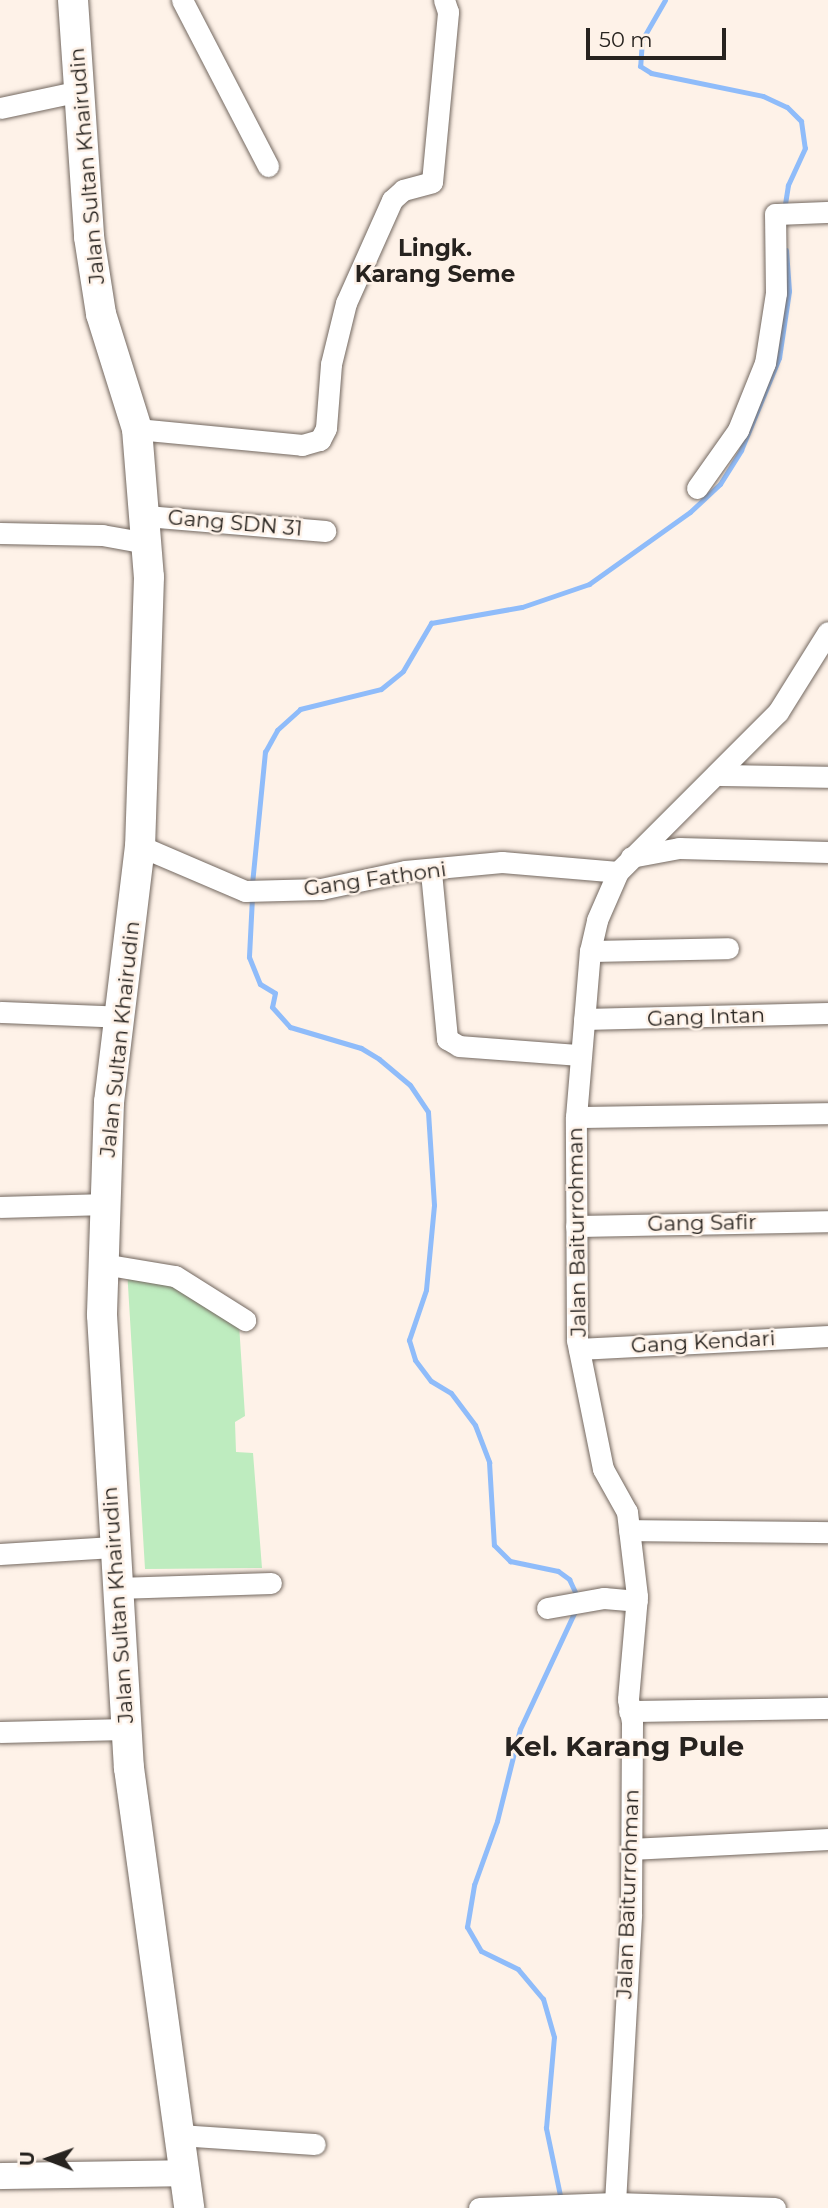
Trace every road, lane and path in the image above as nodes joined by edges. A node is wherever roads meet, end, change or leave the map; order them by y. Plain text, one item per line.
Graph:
1 (73, 0) edge
2 (182, 0) edge
3 (444, 0) edge
4 (80, 91) junction
5 (0, 108) edge
6 (268, 166) dead end
7 (828, 212) edge
8 (137, 429) junction
9 (697, 488) dead end
10 (146, 529) junction
11 (325, 531) dead end
12 (0, 533) edge
13 (828, 632) edge
14 (828, 663) edge
15 (804, 664) junction
16 (718, 775) junction
17 (828, 776) edge
18 (141, 846) junction
19 (828, 852) edge
20 (624, 865) junction
21 (431, 872) junction
22 (728, 948) dead end
23 (590, 951) junction
24 (0, 1012) edge
25 (828, 1013) edge
26 (122, 1017) junction
27 (584, 1020) junction
28 (580, 1055) junction
29 (828, 1113) edge
30 (576, 1117) junction
31 (106, 1204) junction
32 (0, 1207) edge
33 (828, 1221) edge
34 (576, 1226) junction
35 (103, 1264) junction
36 (245, 1320) dead end
37 (828, 1336) edge
38 (579, 1349) junction
39 (629, 1530) junction
40 (828, 1532) edge
41 (113, 1547) junction
42 (0, 1555) edge
43 (271, 1583) dead end
44 (117, 1588) junction
45 (637, 1601) junction
46 (547, 1608) dead end
47 (828, 1708) edge
48 (629, 1711) junction
49 (126, 1729) junction
50 (0, 1732) edge
51 (828, 1839) edge
52 (631, 1849) junction
53 (178, 2135) junction
54 (315, 2144) dead end
55 (183, 2172) junction
56 (0, 2176) edge
57 (614, 2203) junction
58 (534, 2206) edge
59 (189, 2208) edge
60 (479, 2208) edge
61 (775, 2208) edge

1 - 4 main road, Jalan Sultan Khairudin
2 - 6 street
3 - 8 street
4 - 5 street
4 - 8 main road, Jalan Sultan Khairudin
7 - 9 street
8 - 10 main road, Jalan Sultan Khairudin
10 - 11 street, Gang SDN 31
10 - 12 street, Gang SDN 31
10 - 18 main road, Jalan Sultan Khairudin
13 - 15 street, Jalan Baiturrohman
14 - 15 street
15 - 16 street, Jalan Baiturrohman
16 - 17 street
16 - 20 street, Jalan Baiturrohman
18 - 21 street, Gang Fathoni
18 - 26 main road, Jalan Sultan Khairudin
19 - 20 street, Gang Fathoni
20 - 21 street, Gang Fathoni
20 - 23 street, Jalan Baiturrohman
21 - 28 street
22 - 23 street
23 - 27 street, Jalan Baiturrohman
24 - 26 street
25 - 27 street, Gang Intan
26 - 31 main road, Jalan Sultan Khairudin
27 - 28 street, Jalan Baiturrohman
28 - 30 street, Jalan Baiturrohman
29 - 30 street
30 - 34 street, Jalan Baiturrohman
31 - 32 street
31 - 35 main road, Jalan Sultan Khairudin
33 - 34 street, Gang Safir
34 - 38 street, Jalan Baiturrohman
35 - 36 street
35 - 41 main road, Jalan Sultan Khairudin
37 - 38 street, Gang Kendari
38 - 39 street, Jalan Baiturrohman
39 - 40 street
39 - 45 street, Jalan Baiturrohman
41 - 42 street
41 - 44 main road, Jalan Sultan Khairudin
43 - 44 street
44 - 49 main road, Jalan Sultan Khairudin
45 - 46 street
45 - 48 street, Jalan Baiturrohman
47 - 48 street
48 - 52 street, Jalan Baiturrohman
49 - 50 street
49 - 53 main road, Jalan Sultan Khairudin
51 - 52 street
52 - 57 street, Jalan Baiturrohman
53 - 54 street
53 - 55 main road, Jalan Sultan Khairudin
55 - 56 street
55 - 59 main road, Jalan Sultan Khairudin
57 - 58 street
57 - 61 street
58 - 60 street

